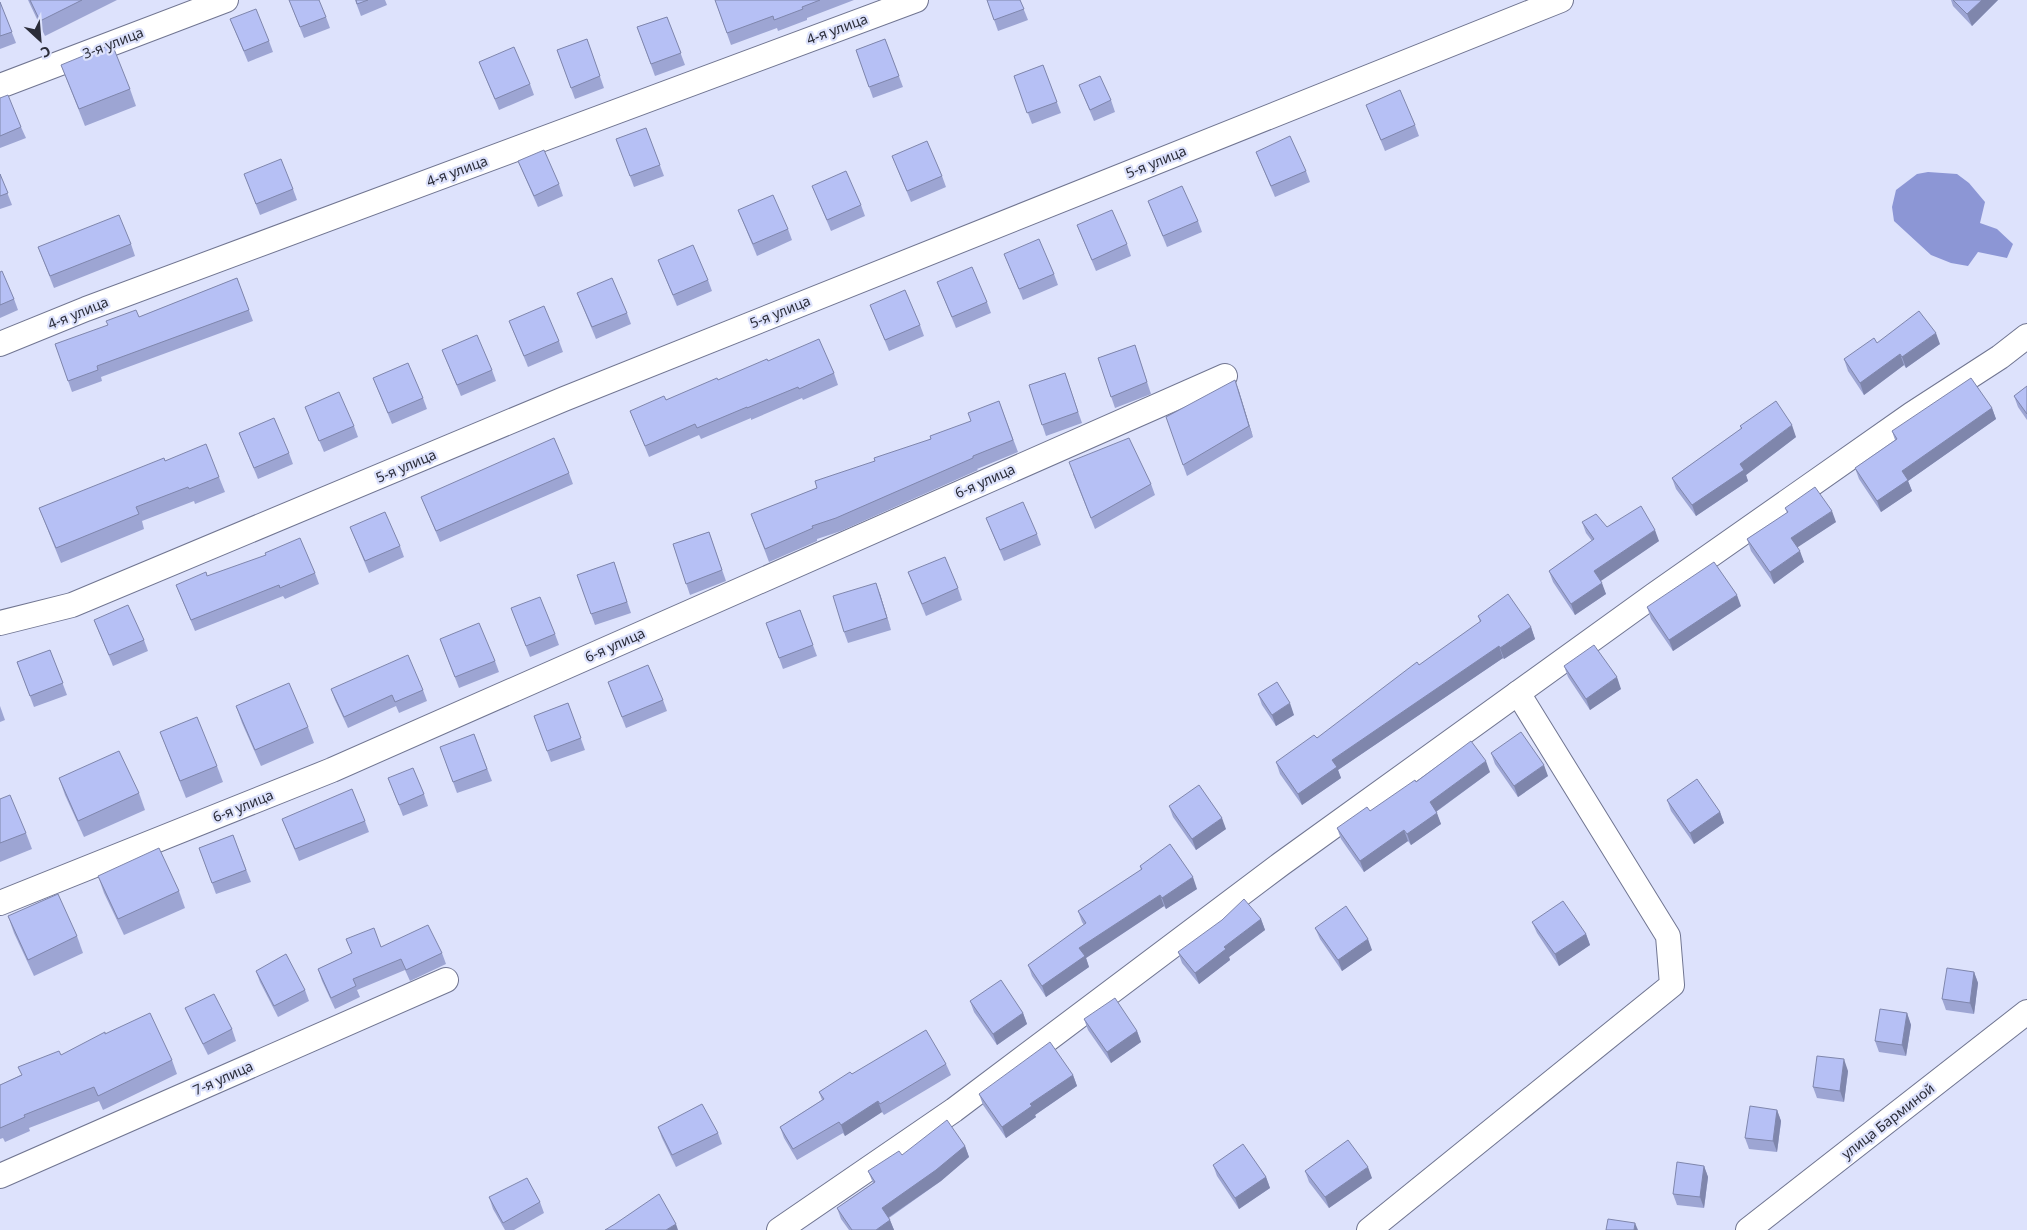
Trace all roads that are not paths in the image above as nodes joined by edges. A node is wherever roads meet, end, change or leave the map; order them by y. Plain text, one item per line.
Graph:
1 (226, 0) edge
2 (916, 0) edge
3 (1561, 0) edge
4 (0, 86) edge
5 (2027, 336) edge
6 (0, 344) edge
7 (1225, 376) dead end
8 (0, 623) edge
9 (1518, 693) junction
10 (0, 903) edge
11 (446, 980) dead end
12 (2027, 1012) edge
13 (0, 1176) edge
14 (779, 1230) edge
15 (1369, 1230) edge
16 (1748, 1230) edge

1 - 4 street, 3-я улица
2 - 6 street, 4-я улица
3 - 8 street, 5-я улица
5 - 9 street
7 - 10 street, 6-я улица
9 - 14 street
9 - 15 street
11 - 13 street, 7-я улица
12 - 16 street, улица Барминой

